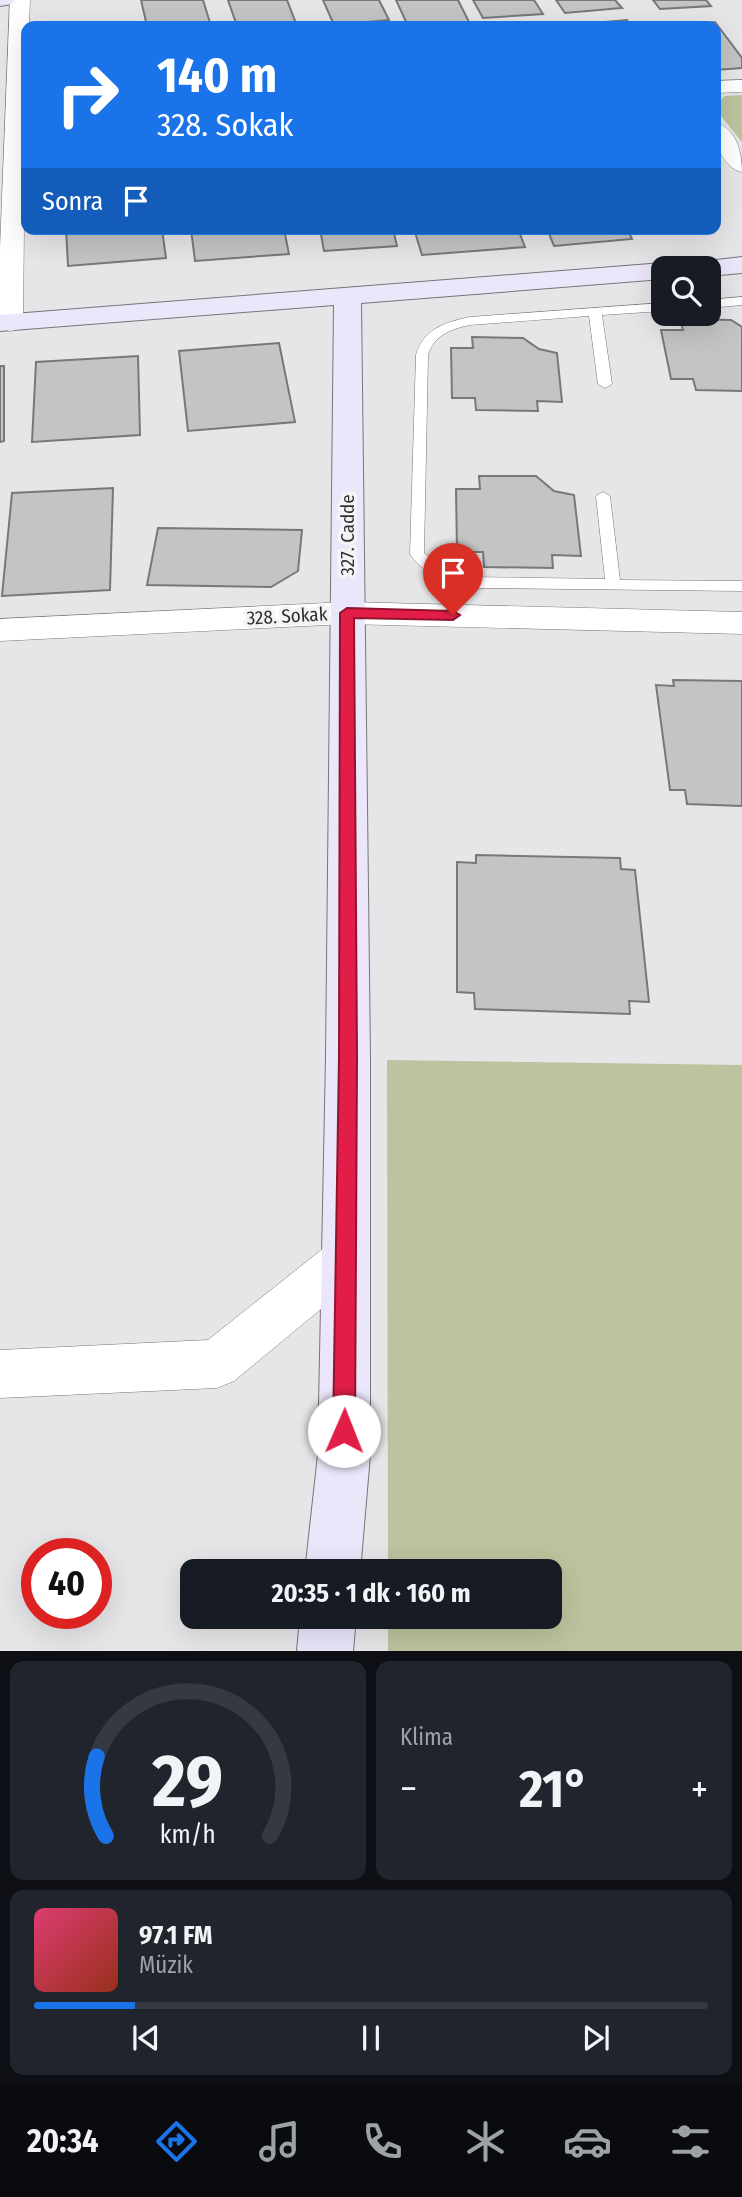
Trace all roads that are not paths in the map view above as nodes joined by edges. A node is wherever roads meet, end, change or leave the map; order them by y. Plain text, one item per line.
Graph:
1 (20, 0) edge
2 (742, 86) edge
3 (721, 88) edge
4 (21, 135) edge
5 (721, 137) edge
6 (742, 165) edge
7 (742, 265) edge
8 (721, 267) edge
9 (651, 272) edge
10 (348, 296) junction
11 (742, 301) edge
12 (721, 302) edge
13 (651, 308) edge
14 (596, 312) junction
15 (5, 323) edge
16 (605, 384) dead end
17 (603, 496) dead end
18 (613, 584) junction
19 (742, 586) edge
20 (347, 613) junction
21 (742, 623) edge
22 (0, 630) edge
23 (346, 1259) junction
24 (0, 1374) edge
25 (333, 1559) edge
26 (327, 1629) edge
27 (325, 1651) edge

1 - 4 street
2 - 3 street
4 - 15 street
5 - 6 street
7 - 8 street
9 - 10 street
10 - 15 street
10 - 20 street, 327. Cadde
11 - 12 lane
13 - 14 lane
14 - 16 lane
14 - 18 lane
17 - 18 lane
18 - 19 lane
20 - 21 street, 328. Sokak
20 - 22 street, 328. Sokak
20 - 23 street, 327. Cadde
23 - 24 street
23 - 25 street, 327. Cadde
26 - 27 street

